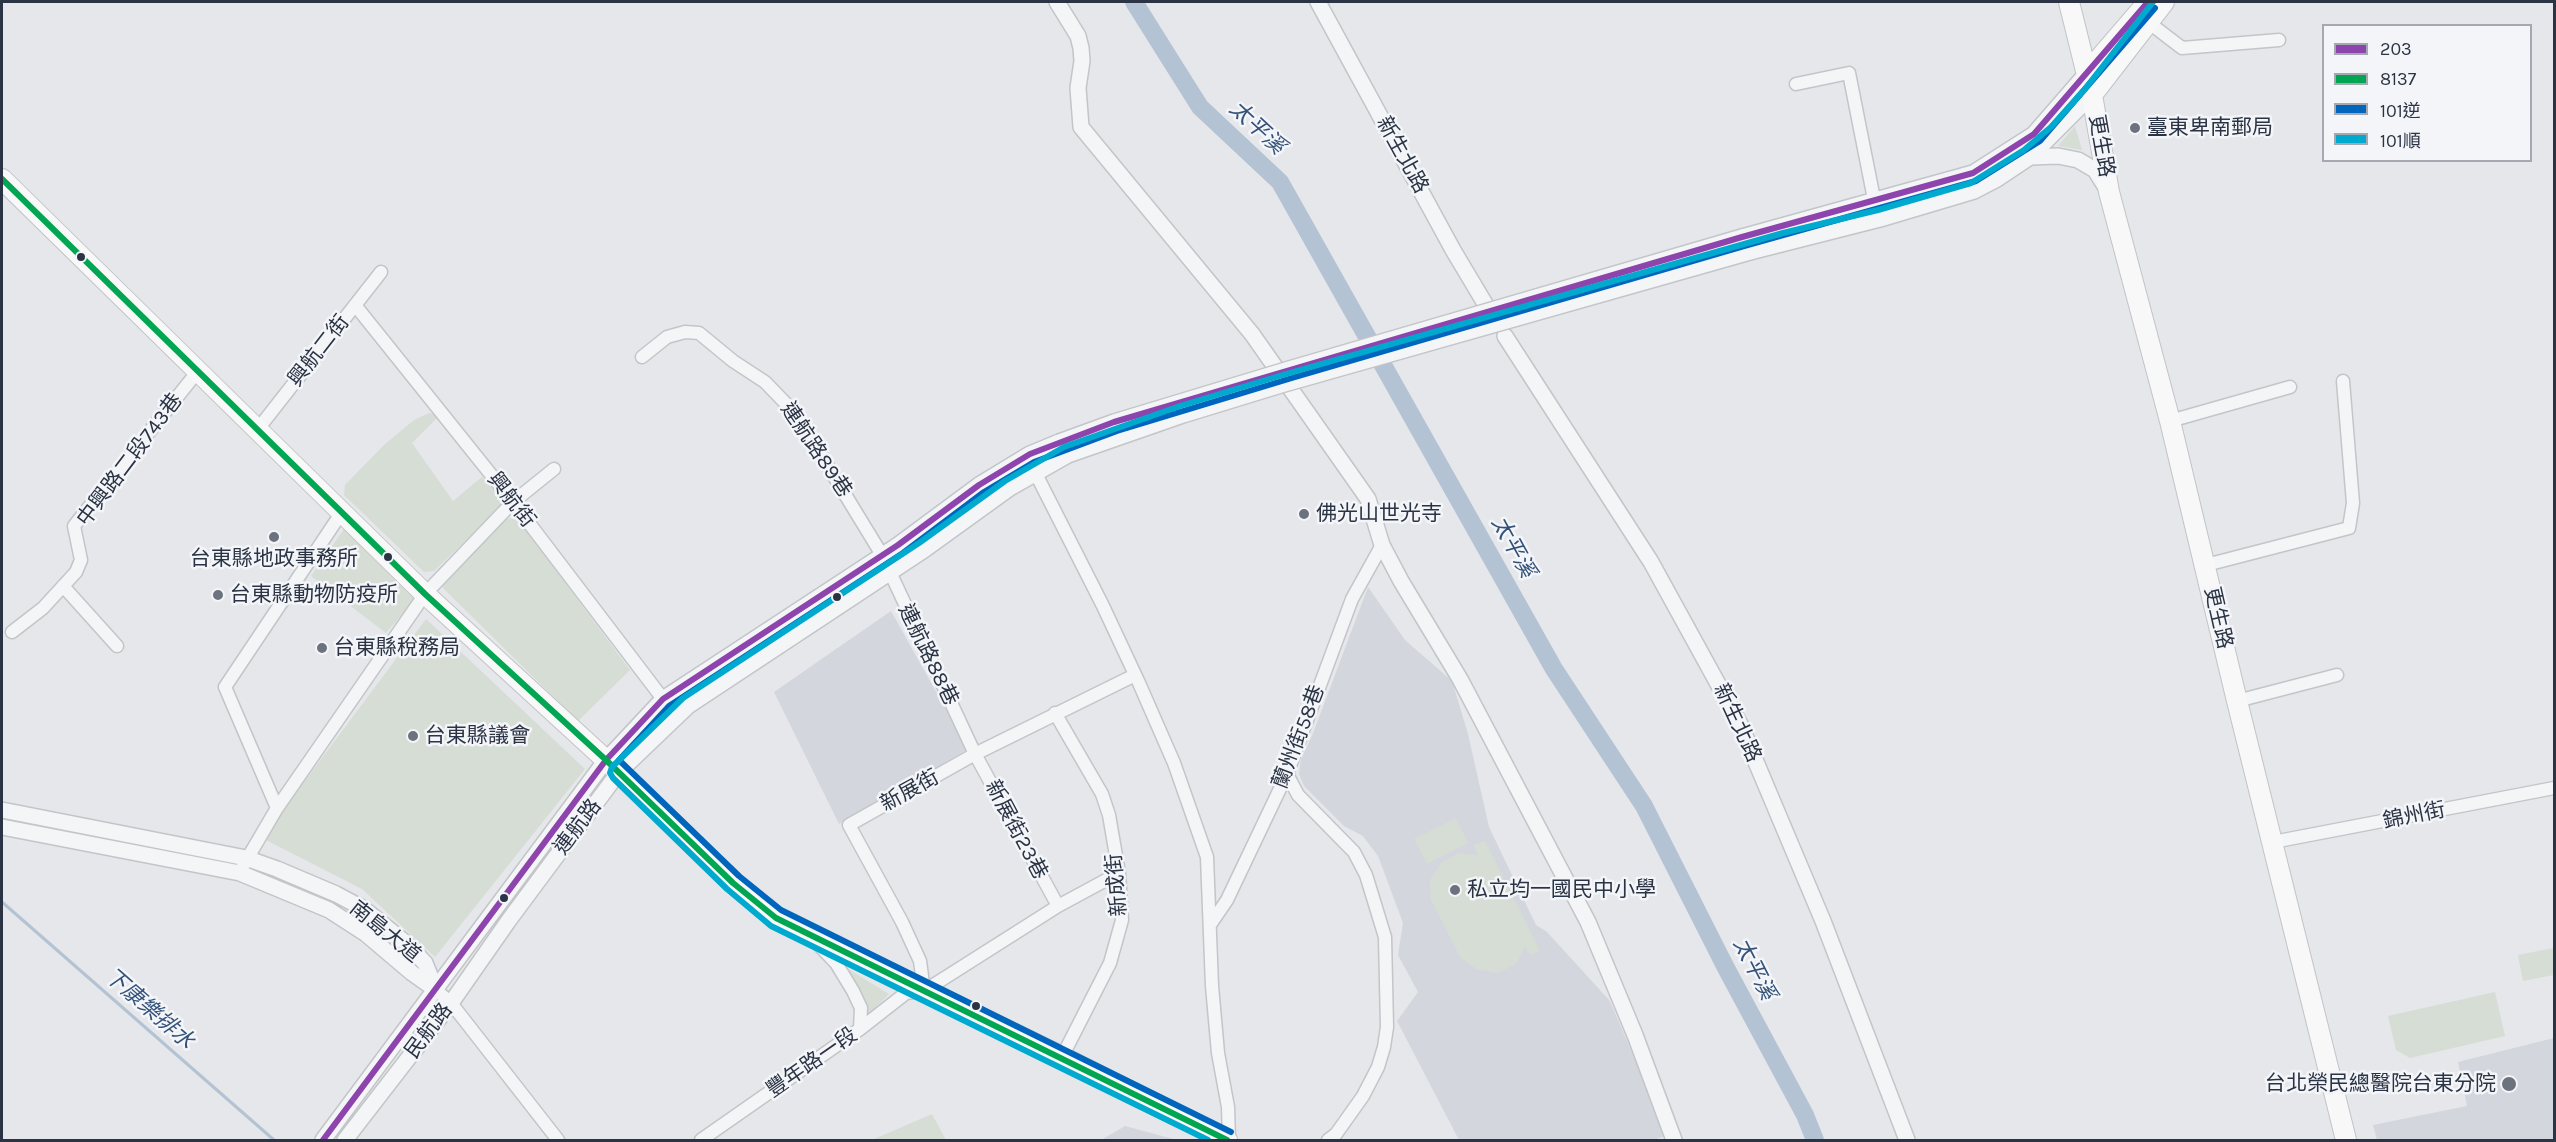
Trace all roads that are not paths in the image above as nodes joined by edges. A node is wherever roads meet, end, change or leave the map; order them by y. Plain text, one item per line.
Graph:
1 (1057, 2) edge
2 (1318, 2) edge
3 (2069, 2) edge
4 (2148, 2) edge
5 (2164, 2) edge
6 (2148, 22) junction
7 (2280, 40) dead end
8 (2087, 73) junction
9 (1796, 84) dead end
10 (2092, 95) junction
11 (2030, 157) junction
12 (1956, 177) junction
13 (2, 179) edge
14 (2109, 192) junction
15 (1958, 196) junction
16 (1874, 199) junction
17 (381, 272) dead end
18 (355, 305) junction
19 (1487, 307) dead end
20 (1506, 336) dead end
21 (642, 357) dead end
22 (198, 371) junction
23 (2343, 381) dead end
24 (2290, 387) dead end
25 (2170, 421) junction
26 (258, 429) junction
27 (1064, 448) junction
28 (1030, 454) junction
29 (554, 469) dead end
30 (1036, 474) junction
31 (513, 501) junction
32 (342, 512) junction
33 (1382, 545) junction
34 (882, 555) junction
35 (2206, 565) junction
36 (889, 573) junction
37 (63, 585) junction
38 (425, 594) junction
39 (12, 632) dead end
40 (761, 636) junction
41 (117, 646) dead end
42 (770, 652) junction
43 (1135, 675) junction
44 (2337, 675) dead end
45 (663, 699) junction
46 (2237, 701) junction
47 (1055, 713) junction
48 (975, 754) junction
49 (612, 766) junction
50 (1287, 774) junction
51 (2554, 788) edge
52 (277, 808) junction
53 (2, 810) edge
54 (2, 827) edge
55 (2273, 842) junction
56 (246, 858) junction
57 (240, 873) junction
58 (1119, 873) junction
59 (1058, 906) junction
60 (493, 910) joint
61 (509, 920) joint
62 (1210, 925) junction
63 (814, 938) junction
64 (436, 990) junction
65 (924, 991) junction
66 (451, 1003) junction
67 (860, 1029) junction
68 (1062, 1057) junction
69 (323, 1140) edge
70 (345, 1140) edge
71 (558, 1140) edge
72 (701, 1140) edge
73 (1228, 1140) edge
74 (1328, 1140) edge
75 (1674, 1140) edge
76 (1908, 1140) edge
77 (2346, 1140) edge

1 - 33 street
2 - 19 street, 新生北路
3 - 8 main road, 更生路
4 - 8 main road
5 - 6 main road
6 - 7 street
6 - 10 main road
8 - 10 main road, 更生路
8 - 12 street
9 - 16 street
10 - 11 street
10 - 14 main road, 更生路
11 - 14 street
11 - 15 street
12 - 15 street
12 - 16 street
13 - 22 main road
14 - 25 main road, 更生路
15 - 27 street, bridge
16 - 27 street, bridge
17 - 18 street, 興航二街
18 - 26 street, 興航二街
18 - 31 street, 興航街
20 - 76 street, 新生北路
21 - 34 street, 連航路89巷
22 - 26 main road
22 - 37 street, 中興路二段743巷
23 - 35 street
24 - 25 street
25 - 35 main road, 更生路
26 - 32 main road
27 - 28 street, 連航路
27 - 30 street, 連航路
28 - 30 street
28 - 34 street, 連航路
29 - 31 street
30 - 36 street, 連航路
30 - 43 street
31 - 38 street
31 - 45 street, 興航街
32 - 38 main road
32 - 52 street
33 - 50 street, 蘭州街58巷
33 - 75 street
34 - 36 street, 連航路88巷
34 - 40 street, 連航路
35 - 46 main road, 更生路
36 - 42 street, 連航路
36 - 48 street, 連航路88巷
37 - 39 street, 中興路二段743巷
37 - 41 street
38 - 49 main road
38 - 52 street
40 - 42 street
40 - 45 street, 連航路
42 - 49 street, 連航路
43 - 47 street, 新展街
43 - 62 street
44 - 46 street
45 - 49 street, 連航路
46 - 55 main road, 更生路
47 - 48 street, 新展街
47 - 58 street, 新成街
48 - 59 street, 新展街23巷
48 - 65 street, 新展街
49 - 60 street, 連航路
49 - 61 street, 連航路
49 - 63 main road
50 - 62 street, 蘭州街58巷
50 - 74 street
51 - 55 street, 錦州街
52 - 56 street
53 - 56 street, 南島大道
54 - 57 street, 南島大道
55 - 77 main road, 更生路
56 - 57 street
56 - 64 street, 南島大道
57 - 64 street, 南島大道
58 - 59 street, 豐年路一段
58 - 68 street, 新成街
59 - 65 street, 豐年路一段
60 - 64 street, 民航路
61 - 66 street, 民航路
62 - 73 street
63 - 65 main road
63 - 67 street
64 - 66 street
64 - 69 street, 民航路
65 - 67 street, 豐年路一段
65 - 68 main road
66 - 70 street, 民航路
66 - 71 street
67 - 72 street, 豐年路一段
68 - 73 main road

